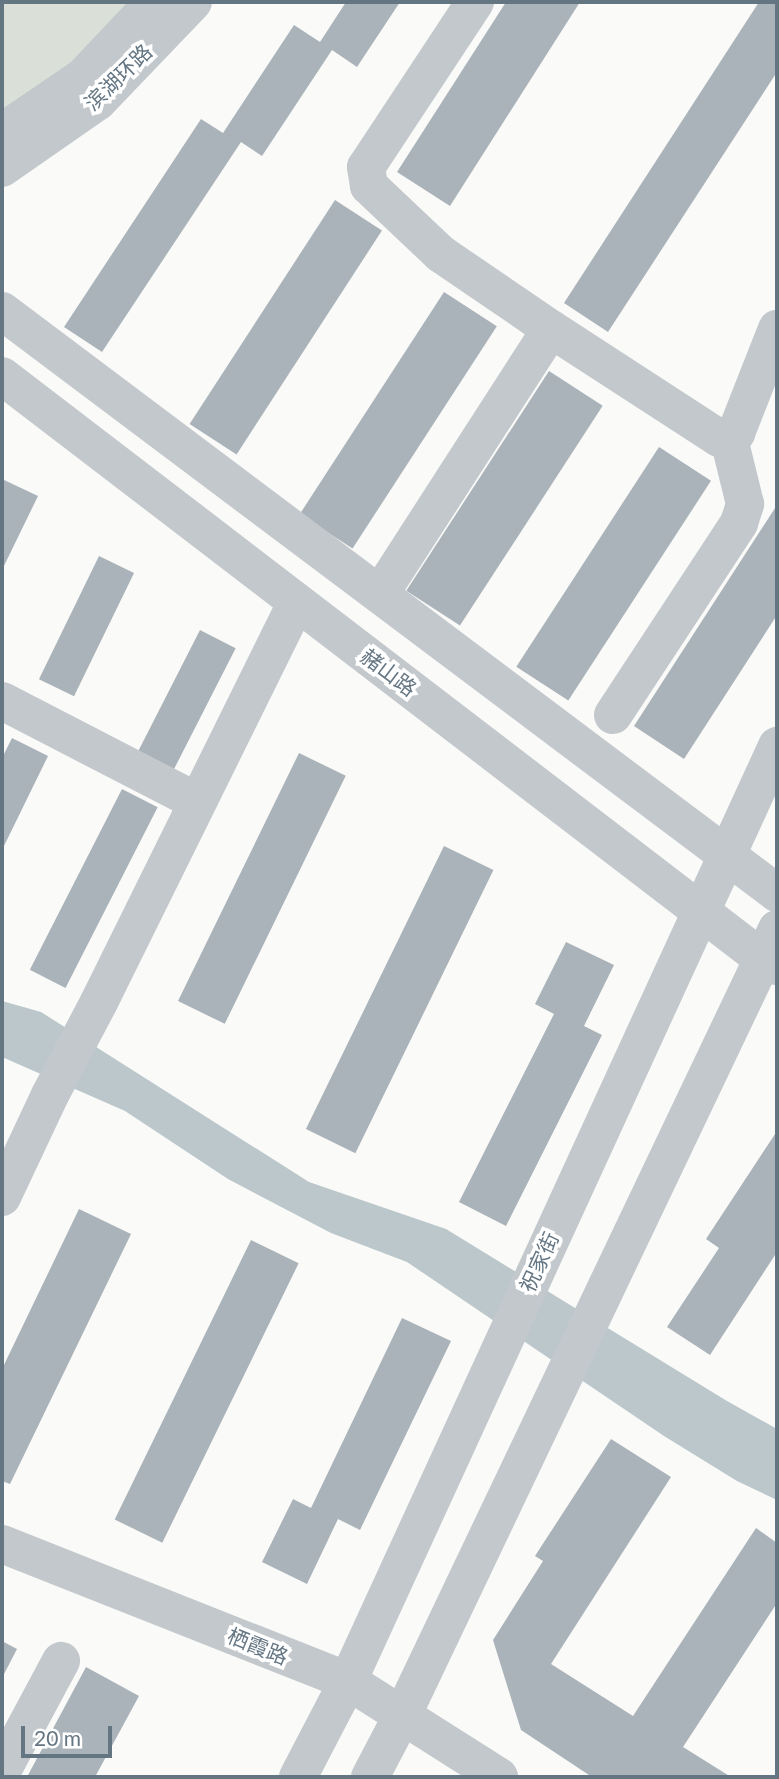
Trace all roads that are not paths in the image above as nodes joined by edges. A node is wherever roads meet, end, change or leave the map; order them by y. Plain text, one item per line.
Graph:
1 (154, 2) edge
2 (193, 2) edge
3 (475, 2) edge
4 (2, 132) edge
5 (2, 168) edge
6 (2, 311) edge
7 (551, 329) junction
8 (777, 329) edge
9 (2, 376) edge
10 (728, 435) junction
11 (380, 594) junction
12 (297, 602) junction
13 (2, 701) edge
14 (613, 715) dead end
15 (777, 746) edge
16 (198, 802) junction
17 (729, 855) junction
18 (777, 893) edge
19 (700, 911) junction
20 (773, 951) edge
21 (2, 1198) edge
22 (2, 1544) edge
23 (61, 1661) dead end
24 (348, 1681) junction
25 (402, 1716) junction
26 (2, 1772) edge
27 (298, 1777) edge
28 (370, 1777) edge
29 (499, 1777) edge

1 - 4 street, 滨湖环路
2 - 5 street, 滨湖环路
3 - 7 street
6 - 11 street
7 - 10 street
7 - 11 street
8 - 10 street
9 - 12 street, 赭山路
10 - 14 street
11 - 17 street
12 - 16 street
12 - 19 street, 赭山路
13 - 16 street
15 - 17 street, 祝家街
16 - 21 street
17 - 18 street
17 - 19 street, 祝家街
19 - 20 street, 赭山路
19 - 24 street, 祝家街
20 - 25 street
22 - 24 street, 栖霞路
23 - 26 street
24 - 25 street, 栖霞路
24 - 27 street, 祝家街
25 - 28 street
25 - 29 street, 栖霞路

